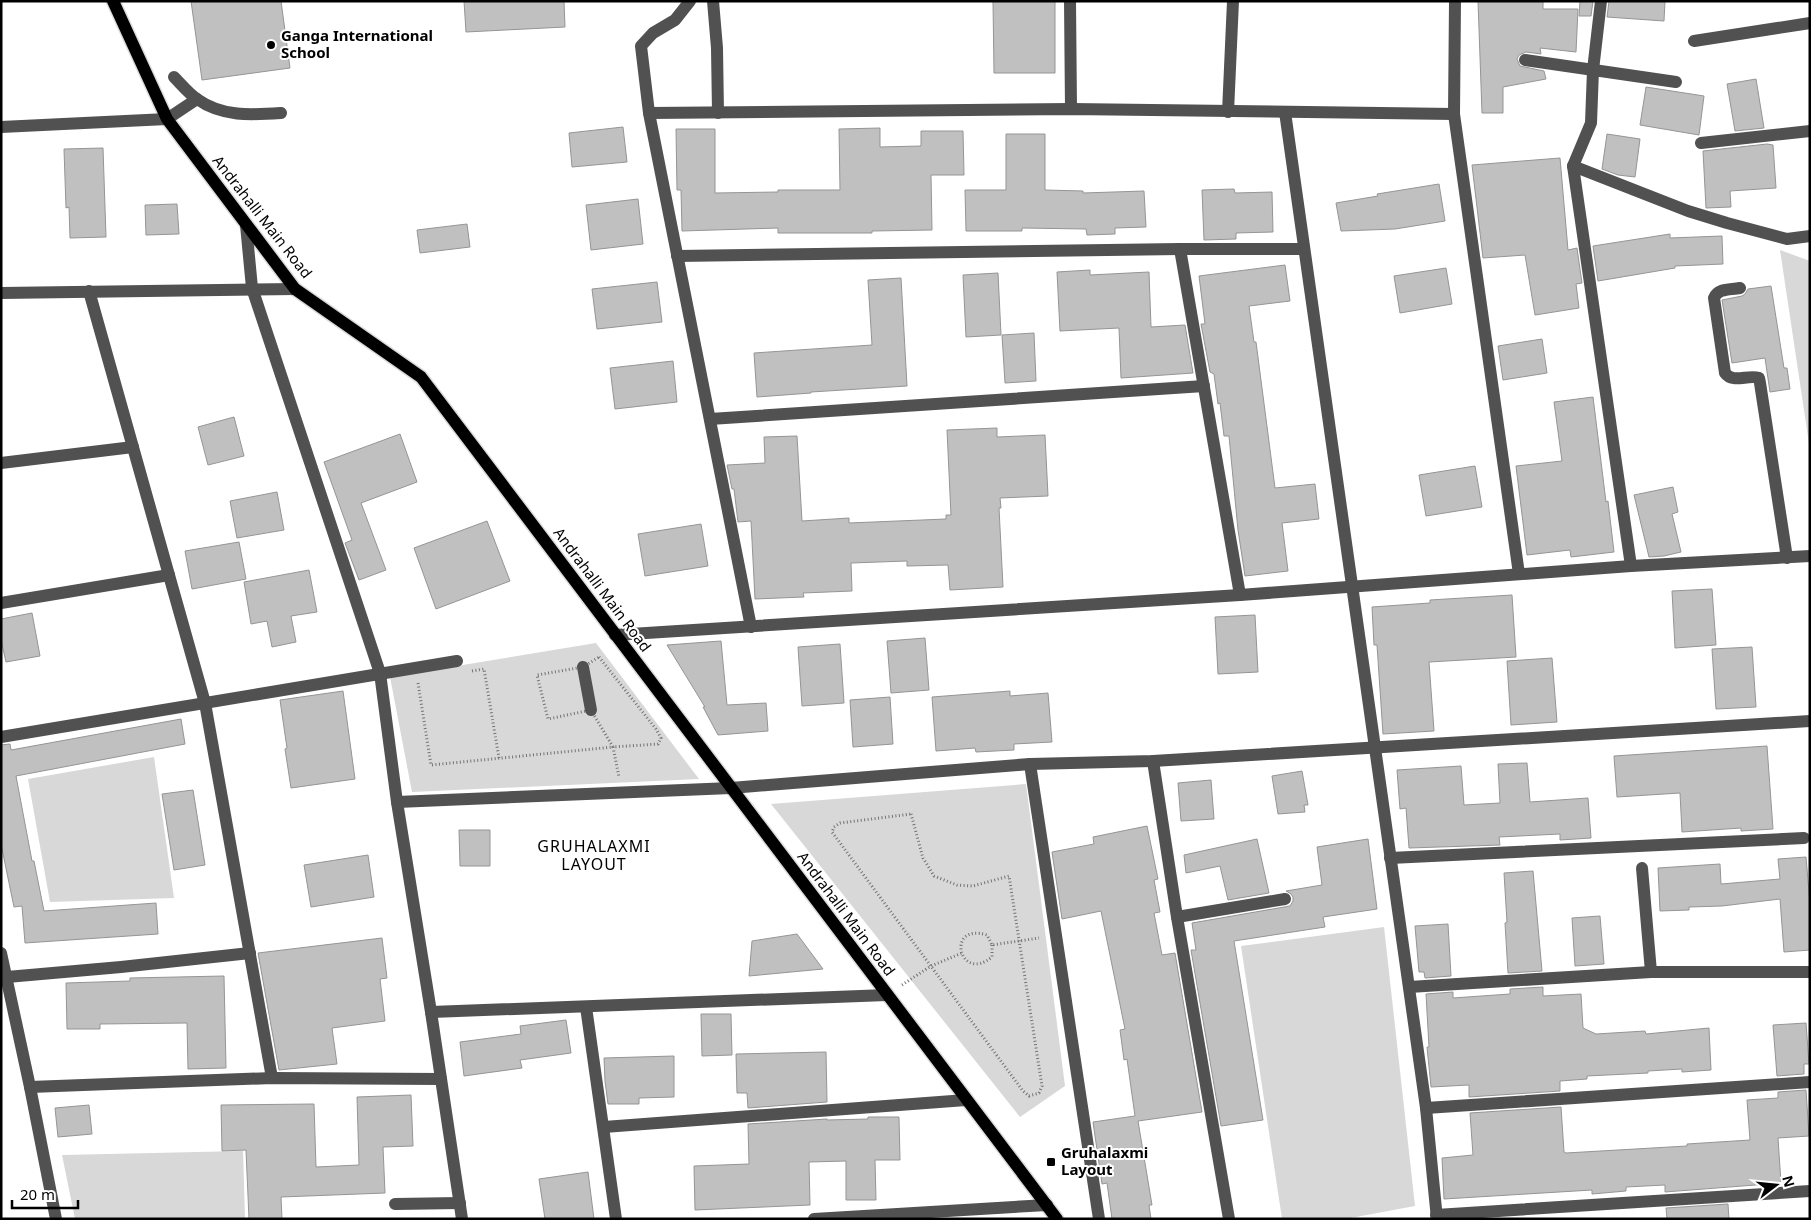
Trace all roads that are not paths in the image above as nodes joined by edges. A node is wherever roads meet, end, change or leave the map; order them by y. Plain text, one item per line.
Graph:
1 (113, 1) edge
2 (690, 1) edge
3 (713, 1) edge
4 (1070, 1) edge
5 (1233, 1) edge
6 (1455, 1) edge
7 (1601, 1) edge
8 (1810, 23) edge
9 (1694, 40) dead end
10 (1525, 60) dead end
11 (1593, 70) junction
12 (174, 77) dead end
13 (1676, 82) dead end
14 (196, 99) junction
15 (1071, 109) junction
16 (1228, 112) junction
17 (1285, 112) junction
18 (281, 113) dead end
19 (649, 113) junction
20 (718, 113) junction
21 (1454, 114) junction
22 (167, 119) junction
23 (1, 127) edge
24 (1810, 131) edge
25 (1701, 143) dead end
26 (1573, 166) junction
27 (246, 225) junction
28 (1810, 236) edge
29 (1180, 249) junction
30 (1304, 249) junction
31 (678, 256) junction
32 (252, 288) junction
33 (1740, 288) dead end
34 (295, 289) junction
35 (88, 291) junction
36 (1, 293) edge
37 (1204, 386) junction
38 (710, 419) junction
39 (133, 447) junction
40 (1, 463) edge
41 (1810, 556) edge
42 (1787, 558) junction
43 (1631, 566) junction
44 (1519, 574) junction
45 (169, 575) junction
46 (1352, 587) junction
47 (1240, 595) junction
48 (1, 603) edge
49 (751, 627) junction
50 (615, 634) junction
51 (457, 661) dead end
52 (582, 666) dead end
53 (380, 673) junction
54 (205, 703) junction
55 (591, 710) dead end
56 (1810, 721) edge
57 (1, 737) edge
58 (1374, 747) junction
59 (1153, 761) junction
60 (1030, 764) junction
61 (731, 788) junction
62 (396, 802) junction
63 (1804, 838) dead end
64 (1390, 858) junction
65 (1642, 868) dead end
66 (1285, 899) dead end
67 (1177, 917) junction
68 (1, 953) edge
69 (250, 953) junction
70 (1651, 972) junction
71 (1810, 972) edge
72 (7, 978) junction
73 (1409, 987) junction
74 (887, 995) junction
75 (586, 1006) junction
76 (431, 1012) junction
77 (272, 1078) junction
78 (441, 1079) junction
79 (1810, 1082) edge
80 (30, 1087) junction
81 (966, 1100) junction
82 (1426, 1108) junction
83 (604, 1127) junction
84 (1810, 1191) edge
85 (460, 1203) junction
86 (396, 1204) dead end
87 (1046, 1206) junction
88 (1437, 1217) edge
89 (56, 1219) edge
90 (462, 1219) edge
91 (616, 1219) edge
92 (814, 1219) edge
93 (1056, 1219) edge
94 (1099, 1219) edge
95 (1229, 1219) edge

1 - 22 main road, Andrahalli Main Road
2 - 19 street
3 - 20 street
4 - 15 street
5 - 16 street
6 - 21 street
7 - 11 street
8 - 9 street
10 - 11 street
11 - 13 street
11 - 26 street
12 - 14 street
14 - 18 street
14 - 22 street
15 - 16 street
15 - 20 street
16 - 17 street
17 - 21 street
17 - 30 street
19 - 20 street
19 - 31 street
21 - 44 street
22 - 23 street
22 - 27 main road, Andrahalli Main Road
24 - 25 street
26 - 28 street
26 - 43 street
27 - 32 street
27 - 34 main road, Andrahalli Main Road
29 - 30 street
29 - 31 street
29 - 37 street
30 - 46 street
31 - 38 street
32 - 34 street
32 - 35 street
32 - 53 street
33 - 42 street
34 - 50 main road, Andrahalli Main Road
35 - 36 street
35 - 39 street
37 - 38 street
37 - 47 street
38 - 49 street
39 - 40 street
39 - 45 street
41 - 42 street
42 - 43 street
43 - 44 street
44 - 46 street
45 - 48 street
45 - 54 street
46 - 47 street
46 - 58 street
47 - 49 street
49 - 50 street
50 - 61 main road, Andrahalli Main Road
51 - 53 street
52 - 55 street
53 - 54 street
53 - 62 street
54 - 57 street
54 - 69 street
56 - 58 street
58 - 59 street
58 - 64 street
59 - 60 street
59 - 67 street
60 - 61 street
60 - 94 street
61 - 62 street
61 - 74 main road, Andrahalli Main Road
62 - 76 street
63 - 64 street
64 - 73 street
65 - 70 street
66 - 67 street
67 - 95 street
68 - 72 street
69 - 72 street
69 - 77 street
70 - 71 street
70 - 73 street
72 - 80 street
73 - 82 street
74 - 75 street
74 - 81 main road, Andrahalli Main Road
75 - 76 street
75 - 83 street
76 - 78 street
77 - 78 street
77 - 80 street
78 - 85 street
79 - 82 street
80 - 89 street
81 - 83 street
81 - 87 main road, Andrahalli Main Road
82 - 88 street
83 - 91 street
84 - 88 street
85 - 86 street
85 - 90 street
87 - 92 street
87 - 93 main road, Andrahalli Main Road

